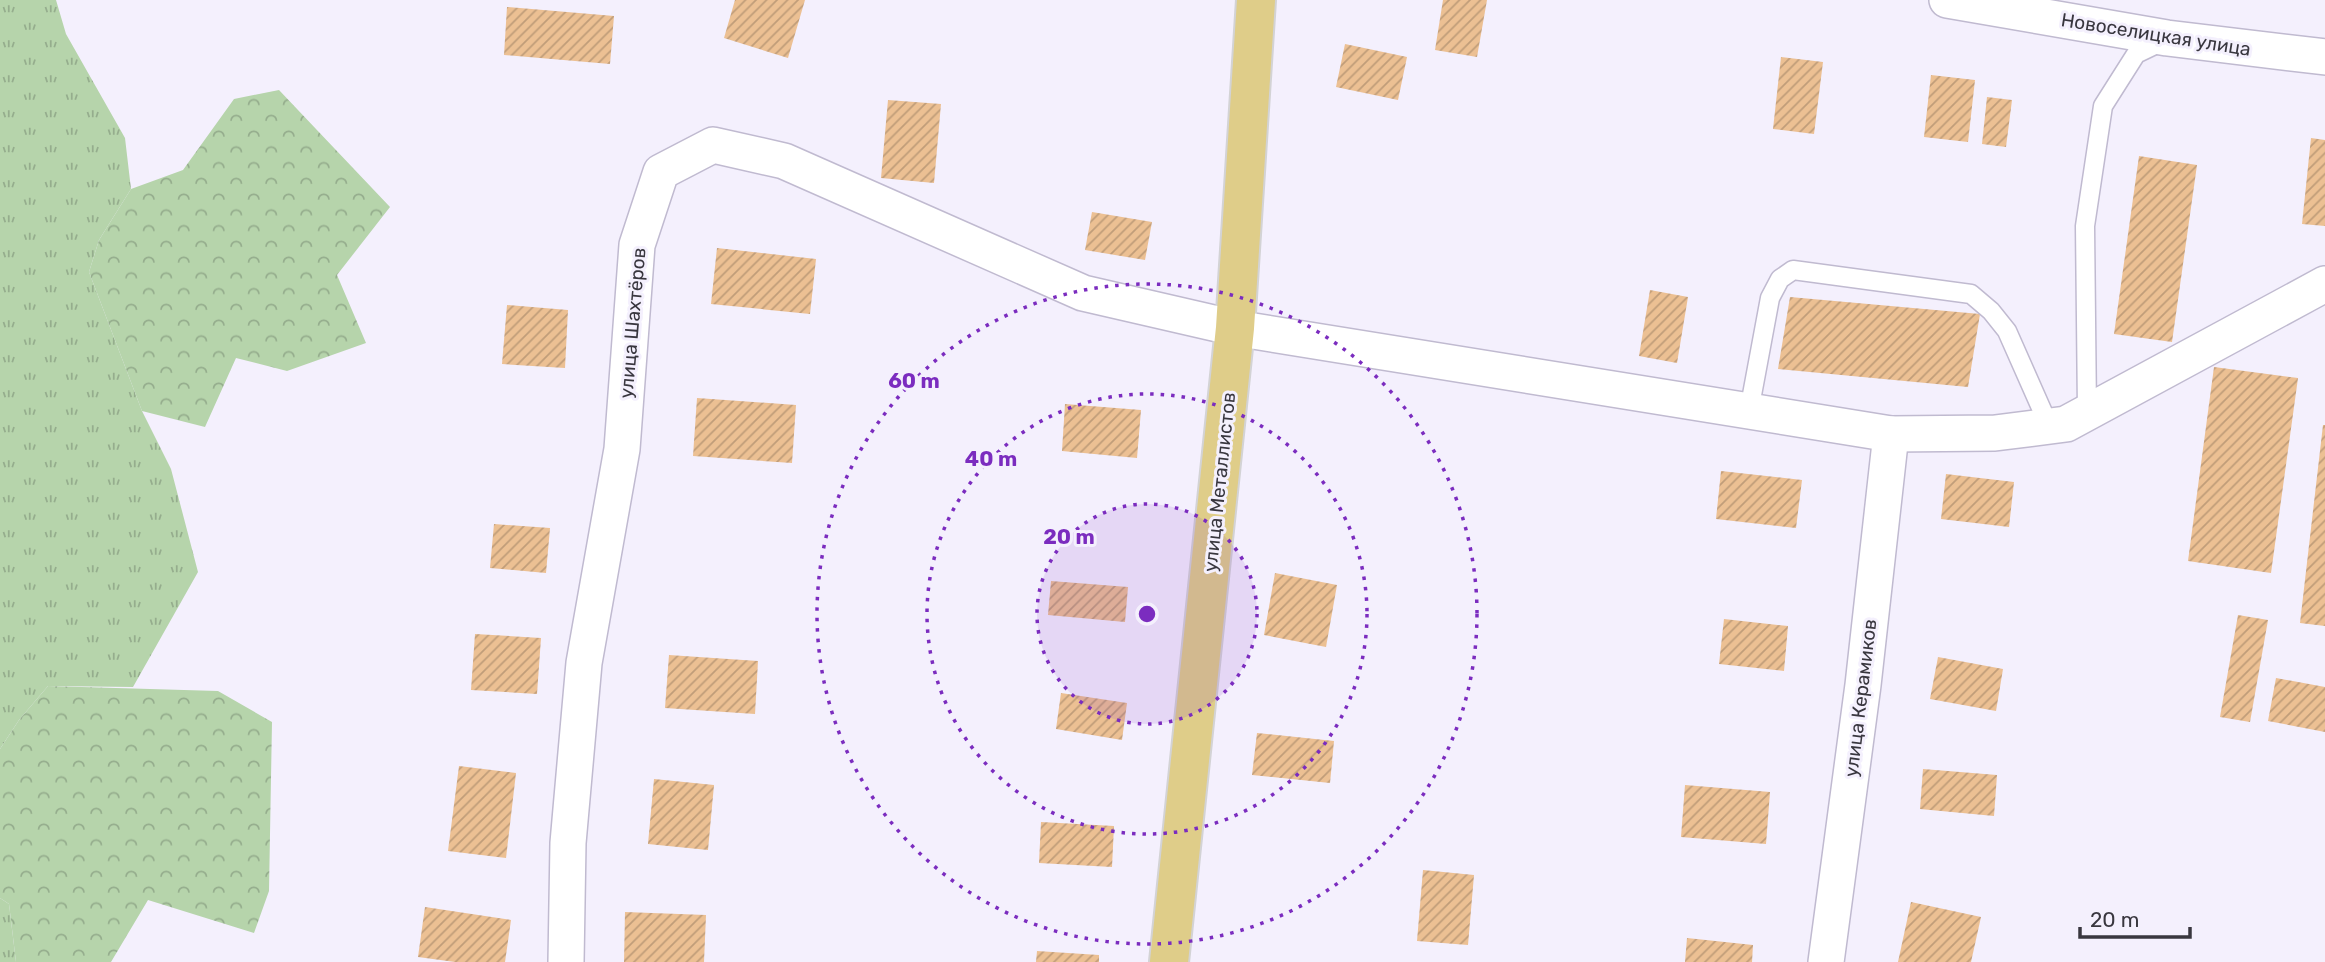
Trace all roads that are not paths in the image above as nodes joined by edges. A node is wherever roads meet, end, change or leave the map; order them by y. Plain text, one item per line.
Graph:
1 (1256, 0) edge
2 (1947, 0) edge
3 (2167, 38) junction
4 (2325, 57) edge
5 (2325, 284) edge
6 (1235, 328) junction
7 (1749, 411) junction
8 (2087, 412) junction
9 (2049, 426) junction
10 (1891, 434) junction
11 (566, 962) edge
12 (1169, 962) edge
13 (1826, 962) edge

1 - 6 main road, улица Металлистов
2 - 3 street, Новоселицкая улица
3 - 4 street, Новоселицкая улица
3 - 8 lane
5 - 8 street, улица Шахтёров
6 - 7 street, улица Шахтёров
6 - 11 street, улица Шахтёров
6 - 12 main road, улица Металлистов
7 - 9 lane
7 - 10 street, улица Шахтёров
8 - 9 street, улица Шахтёров
9 - 10 street, улица Шахтёров
10 - 13 street, улица Керамиков

